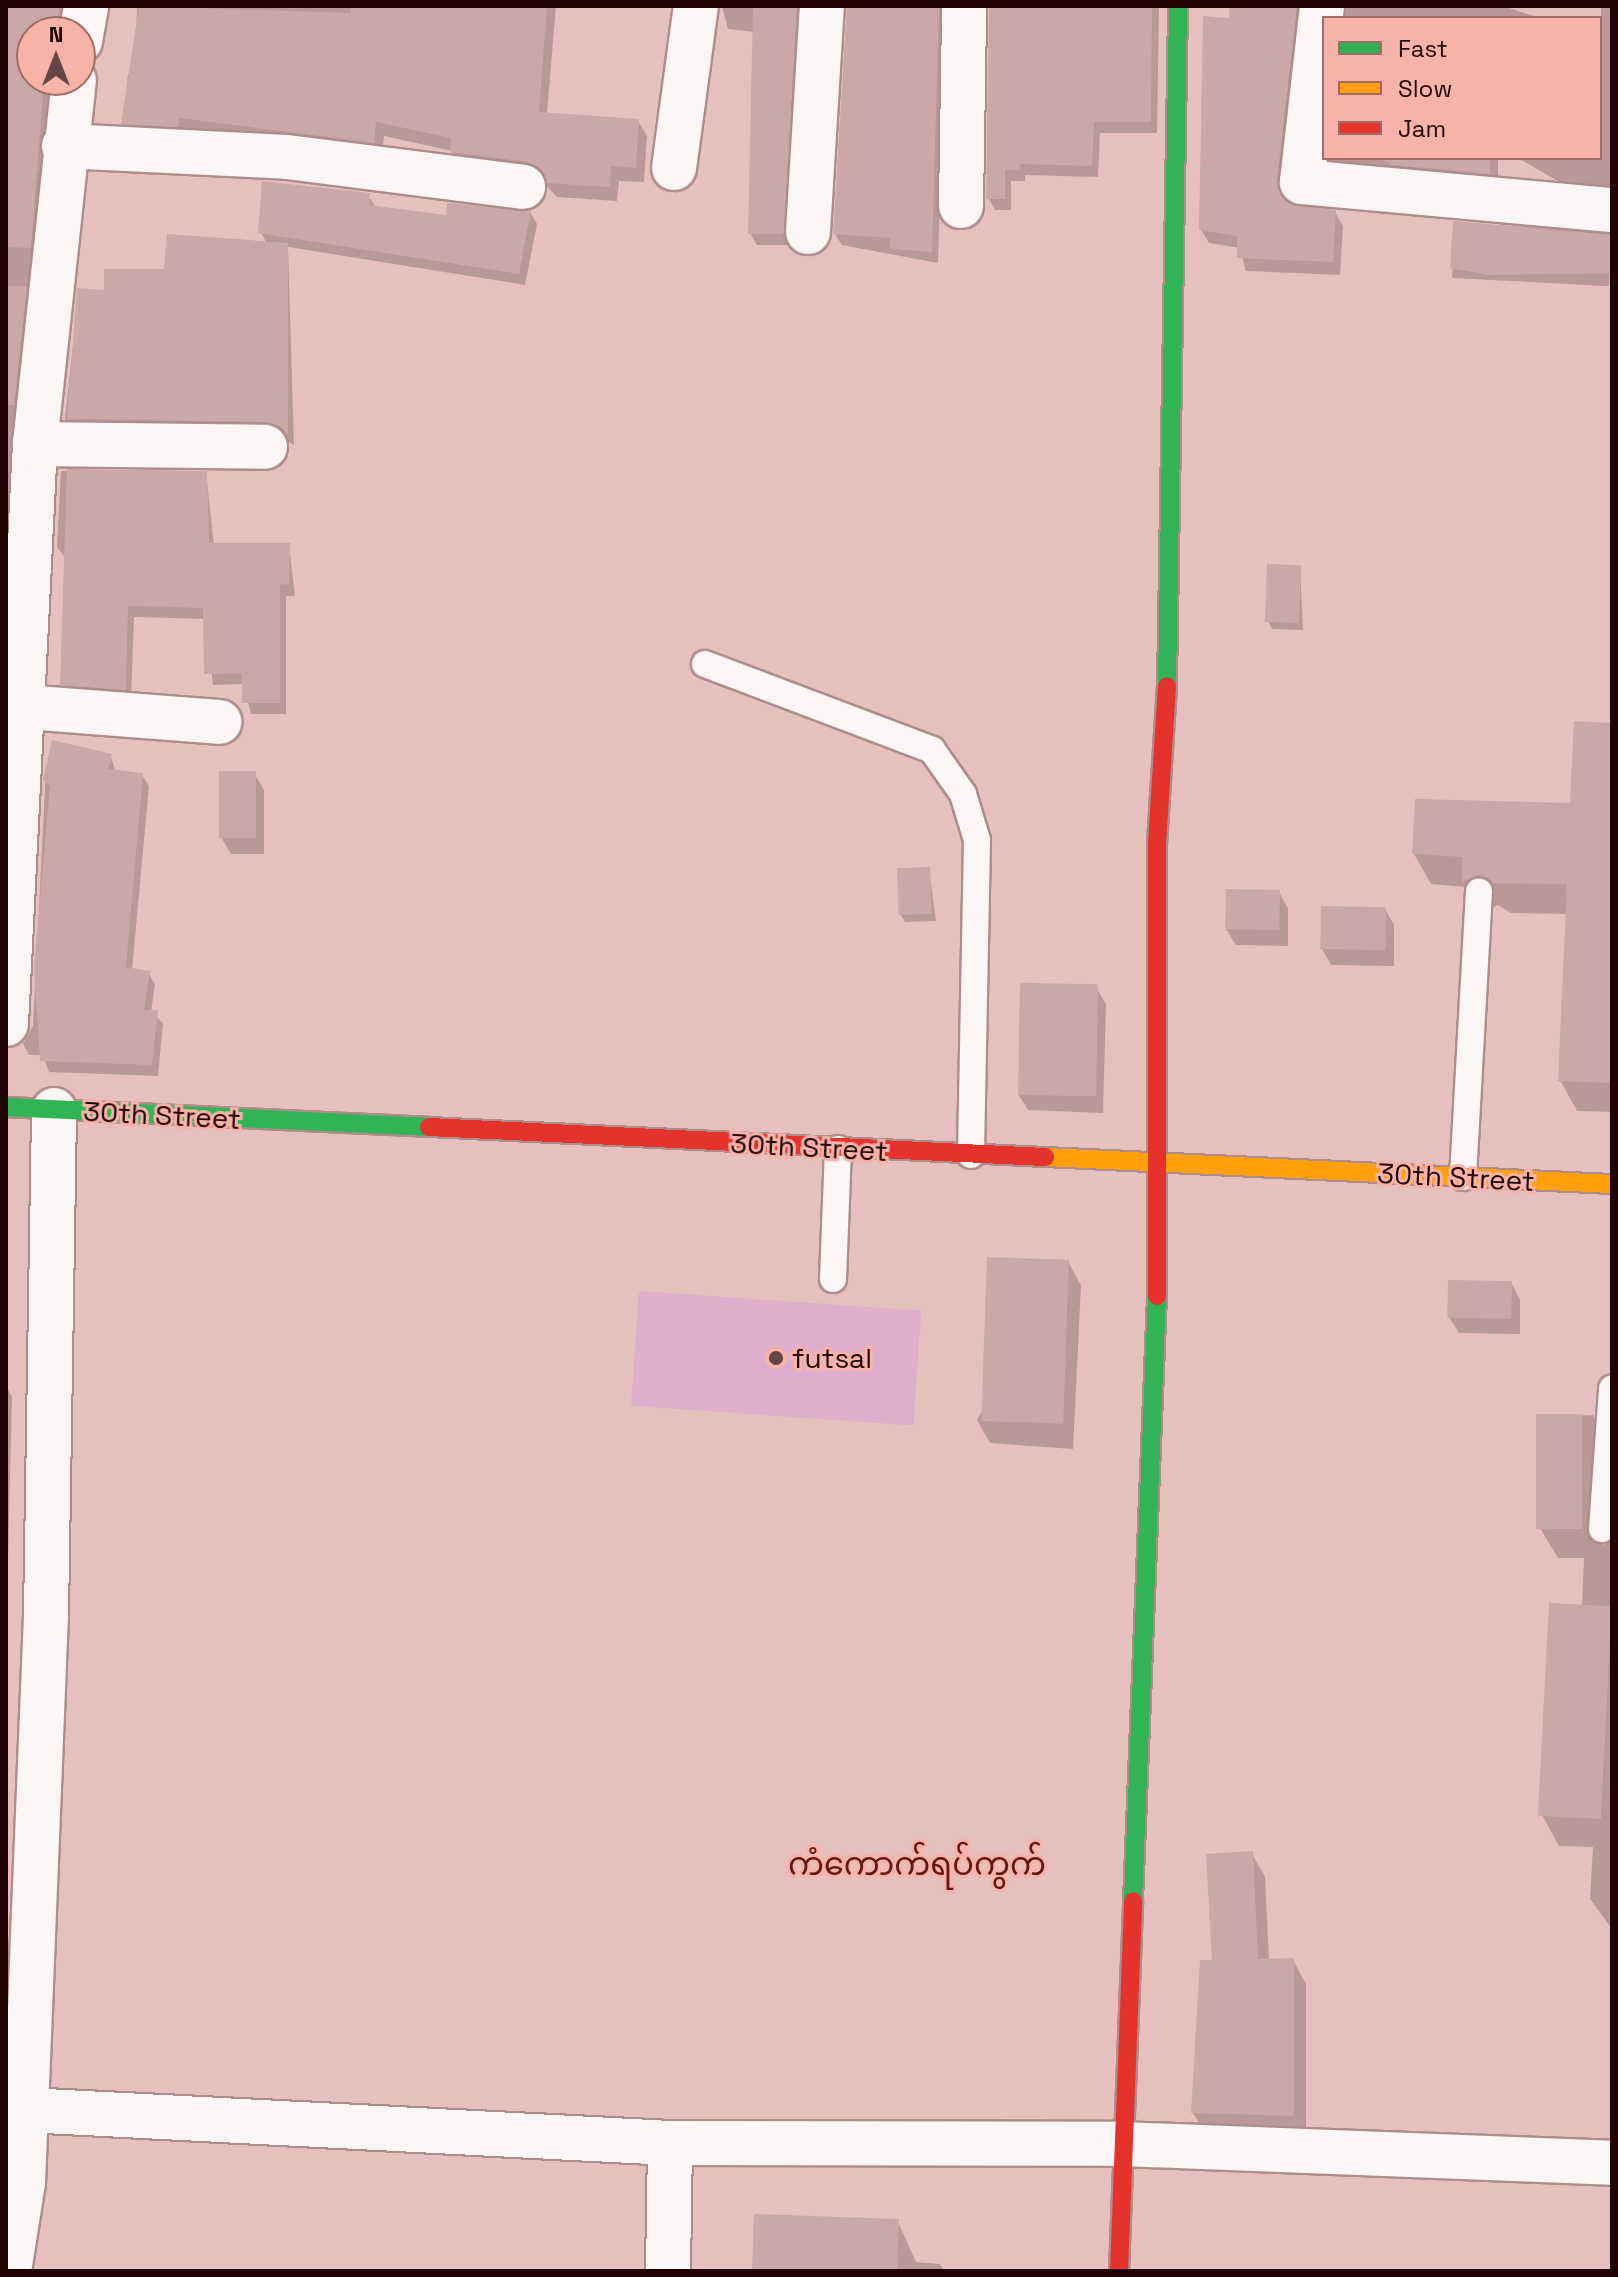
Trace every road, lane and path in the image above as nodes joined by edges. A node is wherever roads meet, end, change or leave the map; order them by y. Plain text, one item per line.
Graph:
1 (696, 6) edge
2 (822, 6) edge
3 (964, 6) edge
4 (1178, 6) edge
5 (1322, 6) edge
6 (72, 96) edge
7 (64, 146) junction
8 (674, 168) dead end
9 (523, 187) dead end
10 (961, 206) dead end
11 (1612, 210) edge
12 (808, 232) dead end
13 (35, 444) junction
14 (265, 447) dead end
15 (705, 664) dead end
16 (26, 707) junction
17 (219, 722) dead end
18 (1479, 891) dead end
19 (6, 1024) edge
20 (6, 1107) edge
21 (54, 1110) junction
22 (838, 1149) junction
23 (971, 1155) junction
24 (1162, 1165) junction
25 (1463, 1177) junction
26 (1612, 1184) edge
27 (833, 1279) dead end
28 (1612, 1388) edge
29 (1602, 1529) dead end
30 (15, 2110) edge
31 (670, 2143) junction
32 (1122, 2144) junction
33 (1612, 2163) edge
34 (9, 2271) edge
35 (668, 2271) edge
36 (1119, 2271) edge

1 - 8 street
2 - 12 street
3 - 10 street
4 - 24 street
5 - 11 street
6 - 7 street
7 - 9 street
7 - 13 street
13 - 14 street
13 - 16 street
15 - 23 lane
16 - 17 street
16 - 19 street
18 - 25 lane
20 - 21 street, 30th Street
21 - 22 street, 30th Street
21 - 30 street
22 - 23 street, 30th Street
22 - 27 lane
23 - 24 street, 30th Street
24 - 25 street, 30th Street
24 - 32 street
25 - 26 street, 30th Street
28 - 29 lane
30 - 31 street
30 - 34 street
31 - 32 street
31 - 35 street
32 - 33 street
32 - 36 street

